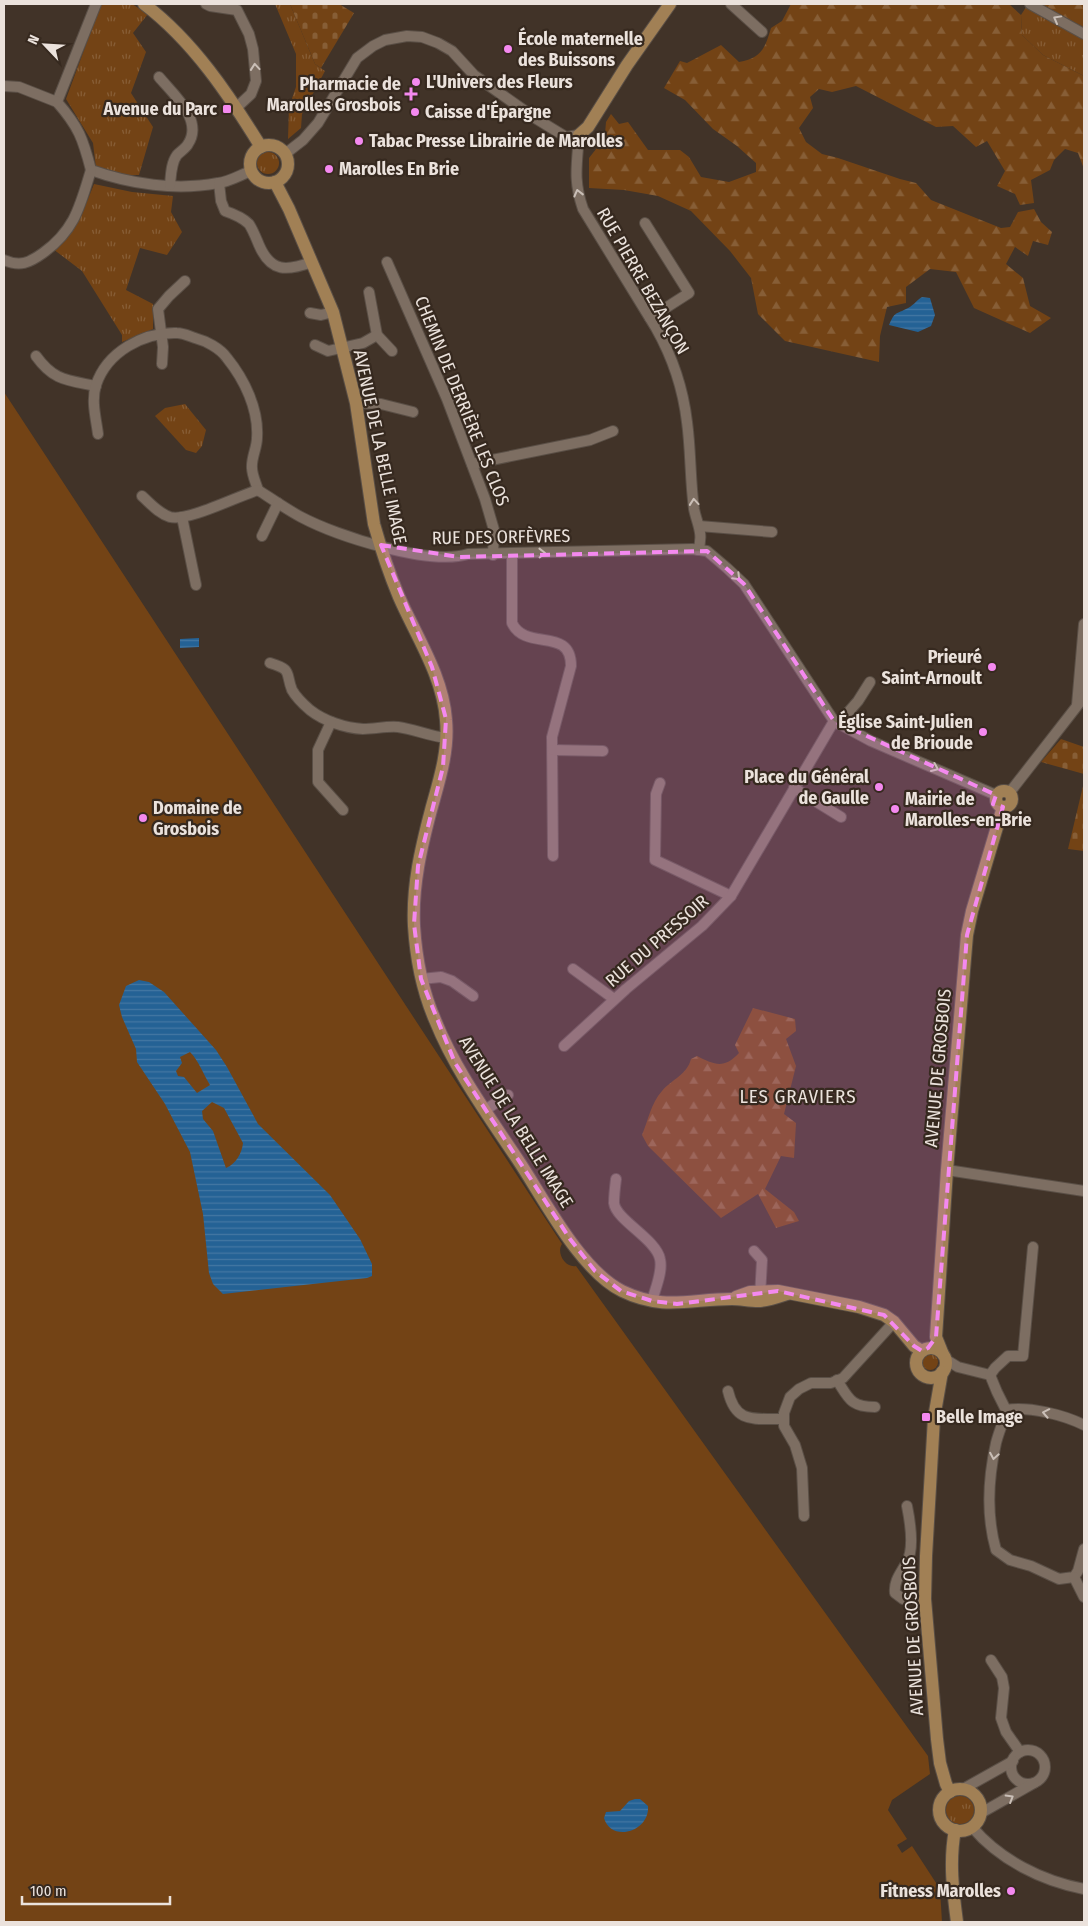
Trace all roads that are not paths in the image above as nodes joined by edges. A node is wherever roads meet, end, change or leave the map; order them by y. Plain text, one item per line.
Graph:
1 (96, 4) edge
2 (144, 4) edge
3 (206, 4) edge
4 (731, 4) edge
5 (1030, 4) edge
6 (668, 5) edge
7 (762, 32) dead end
8 (1084, 34) edge
9 (159, 77) dead end
10 (4, 86) edge
11 (57, 102) junction
12 (236, 108) junction
13 (579, 135) junction
14 (261, 147) junction
15 (285, 154) junction
16 (91, 170) junction
17 (251, 171) junction
18 (275, 182) junction
19 (219, 183) junction
20 (170, 185) junction
21 (644, 223) dead end
22 (4, 260) edge
23 (312, 262) junction
24 (387, 262) dead end
25 (185, 281) dead end
26 (369, 292) dead end
27 (333, 312) junction
28 (310, 313) dead end
29 (650, 318) junction
30 (160, 335) junction
31 (377, 335) junction
32 (315, 345) dead end
33 (342, 348) junction
34 (392, 351) dead end
35 (36, 356) dead end
36 (162, 364) dead end
37 (96, 386) junction
38 (356, 403) junction
39 (413, 412) dead end
40 (612, 431) dead end
41 (98, 434) dead end
42 (472, 464) junction
43 (258, 490) junction
44 (142, 496) dead end
45 (278, 503) junction
46 (182, 517) junction
47 (699, 526) junction
48 (772, 532) dead end
49 (262, 536) dead end
50 (381, 545) junction
51 (698, 550) junction
52 (493, 554) junction
53 (512, 554) junction
54 (196, 585) dead end
55 (1084, 624) edge
56 (270, 663) dead end
57 (870, 682) dead end
58 (1084, 697) edge
59 (1077, 705) junction
60 (331, 722) junction
61 (836, 723) junction
62 (446, 738) junction
63 (553, 750) junction
64 (603, 751) dead end
65 (660, 783) dead end
66 (794, 788) junction
67 (1010, 792) junction
68 (996, 795) junction
69 (1003, 807) junction
70 (343, 810) dead end
71 (841, 817) dead end
72 (553, 856) dead end
73 (731, 896) junction
74 (573, 969) dead end
75 (421, 979) junction
76 (473, 996) dead end
77 (614, 999) junction
78 (564, 1046) dead end
79 (508, 1095) dead end
80 (485, 1110) junction
81 (947, 1170) junction
82 (616, 1180) dead end
83 (1084, 1191) edge
84 (1033, 1247) dead end
85 (754, 1251) dead end
86 (760, 1296) junction
87 (652, 1301) junction
88 (891, 1324) junction
89 (936, 1337) junction
90 (925, 1350) junction
91 (917, 1363) junction
92 (947, 1364) junction
93 (990, 1375) junction
94 (926, 1376) junction
95 (837, 1380) junction
96 (728, 1391) dead end
97 (875, 1407) dead end
98 (1006, 1410) junction
99 (934, 1418) junction
100 (784, 1419) junction
101 (1084, 1425) edge
102 (907, 1506) dead end
103 (804, 1516) dead end
104 (1084, 1549) edge
105 (1074, 1577) junction
106 (1084, 1597) edge
107 (926, 1598) junction
108 (991, 1660) dead end
109 (1020, 1752) junction
110 (1013, 1761) junction
111 (1038, 1781) junction
112 (963, 1789) junction
113 (950, 1792) junction
114 (981, 1813) junction
115 (943, 1822) junction
116 (972, 1827) junction
117 (955, 1830) junction
118 (1084, 1889) edge
119 (953, 1891) junction
120 (957, 1922) edge

1 - 11 street
2 - 12 street
12 -> 3 street
4 - 7 street
8 -> 5 street
6 - 13 street
9 - 20 street
10 - 11 street
11 - 16 street
12 - 14 street
13 - 15 street
29 -> 13 street, RUE PIERRE BEZANÇON
14 - 15 street
14 - 17 street
15 - 18 street
16 - 20 street
16 - 22 street
17 - 18 street
17 - 19 street
18 - 23 street, AVENUE DE LA BELLE IMAGE
19 - 20 street
19 - 23 street
21 - 29 street
23 - 27 street, AVENUE DE LA BELLE IMAGE
24 - 42 street, CHEMIN DE DERRIÈRE LES CLOS
25 - 30 street
26 - 31 street
27 - 28 street
27 - 33 street, AVENUE DE LA BELLE IMAGE
47 -> 29 street, RUE PIERRE BEZANÇON
30 - 36 street
30 - 37 street
30 - 43 street
31 - 33 street
31 - 34 street
32 - 33 street
33 - 38 street, AVENUE DE LA BELLE IMAGE
35 - 37 street
37 - 41 street
38 - 39 street
38 - 50 street, AVENUE DE LA BELLE IMAGE
40 - 42 street
42 - 52 street, CHEMIN DE DERRIÈRE LES CLOS
43 - 45 street, RUE DES ORFÈVRES
43 - 46 street
44 - 46 street
45 - 49 street
45 - 50 street, RUE DES ORFÈVRES
46 - 54 street
47 - 48 street
47 - 51 street, RUE PIERRE BEZANÇON
50 - 52 street, RUE DES ORFÈVRES
50 - 62 street, AVENUE DE LA BELLE IMAGE
53 -> 51 street, RUE DES ORFÈVRES
51 -> 61 street
52 - 53 street, RUE DES ORFÈVRES
53 - 63 street
55 - 59 street
56 - 60 street
57 - 61 street, RUE DU PRESSOIR
58 - 59 street
59 - 67 street
60 - 62 street
60 - 70 street
61 - 66 street, RUE DU PRESSOIR
61 -> 68 street
62 - 75 street, AVENUE DE LA BELLE IMAGE
63 - 64 street
63 - 72 street
65 - 73 street
66 - 71 street
66 - 73 street, RUE DU PRESSOIR
67 - 68 street
67 - 69 street
68 - 69 street
69 - 81 street, AVENUE DE GROSBOIS
73 - 77 street, RUE DU PRESSOIR
74 - 77 street
75 - 76 street
75 - 80 street, AVENUE DE LA BELLE IMAGE
77 - 78 street, RUE DU PRESSOIR
79 - 80 street
80 - 87 street, AVENUE DE LA BELLE IMAGE
81 - 83 street
81 - 89 street, AVENUE DE GROSBOIS
82 - 87 street
84 - 93 street
85 - 86 street
86 - 87 street, AVENUE DE LA BELLE IMAGE
86 - 88 street, AVENUE DE LA BELLE IMAGE
88 - 90 street, AVENUE DE LA BELLE IMAGE
88 - 91 street, AVENUE DE LA BELLE IMAGE
88 - 95 street
89 - 90 street
89 - 92 street, AVENUE DE GROSBOIS
90 - 91 street
90 - 92 street
91 - 94 street
92 - 93 street
92 - 94 street
92 - 99 street, AVENUE DE GROSBOIS
93 - 98 street
94 - 99 street, AVENUE DE GROSBOIS
95 - 97 street
95 - 100 street
96 - 100 street
101 -> 98 street
98 -> 105 street
99 - 107 street, AVENUE DE GROSBOIS
100 - 103 street
102 - 107 street
104 - 105 street
105 - 106 street
107 - 113 street, AVENUE DE GROSBOIS
108 - 109 street
109 - 110 street
109 - 111 street
110 - 111 street
110 - 112 street
114 -> 111 street
112 - 113 street
112 - 114 street
113 - 115 street
114 - 116 street
115 - 117 street
115 - 119 street
116 - 117 street
116 - 118 street
117 - 119 street
119 - 120 street

